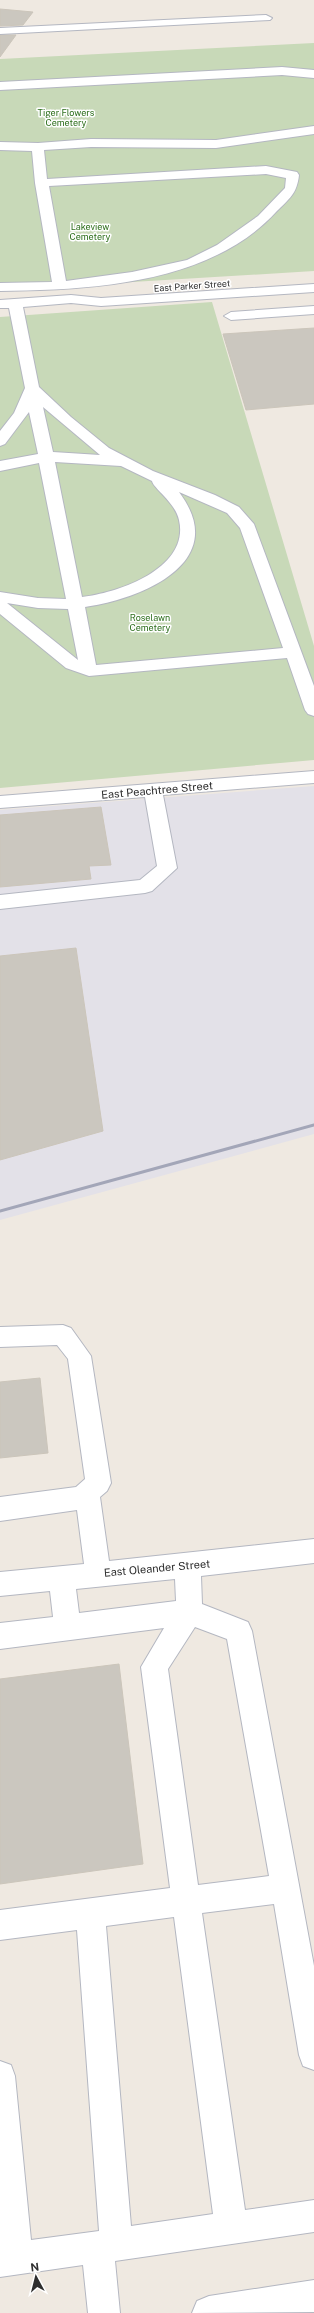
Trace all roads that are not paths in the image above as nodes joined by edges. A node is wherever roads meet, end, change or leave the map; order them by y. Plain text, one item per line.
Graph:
1 (266, 18) dead end
2 (0, 31) edge
3 (314, 74) edge
4 (0, 86) edge
5 (314, 130) edge
6 (0, 146) edge
7 (38, 147) junction
8 (41, 183) junction
9 (314, 279) edge
10 (0, 286) edge
11 (60, 286) junction
12 (314, 288) edge
13 (71, 299) junction
14 (8, 303) edge
15 (314, 310) edge
16 (231, 316) dead end
17 (32, 388) junction
18 (0, 441) edge
19 (46, 457) junction
20 (0, 466) edge
21 (148, 474) junction
22 (0, 597) edge
23 (75, 603) junction
24 (0, 606) edge
25 (293, 652) junction
26 (89, 671) junction
27 (314, 710) edge
28 (314, 777) edge
29 (153, 790) junction
30 (0, 802) edge
31 (0, 902) edge
32 (0, 1337) edge
33 (87, 1494) junction
34 (0, 1509) edge
35 (314, 1551) edge
36 (188, 1566) junction
37 (98, 1574) junction
38 (62, 1579) junction
39 (0, 1584) edge
40 (190, 1612) junction
41 (68, 1628) junction
42 (0, 1636) edge
43 (286, 1888) junction
44 (188, 1900) junction
45 (90, 1913) junction
46 (0, 1925) edge
47 (314, 2055) edge
48 (0, 2076) edge
49 (314, 2216) edge
50 (231, 2228) junction
51 (106, 2246) junction
52 (8, 2260) edge
53 (314, 2296) edge
54 (104, 2313) edge
55 (209, 2313) edge

1 - 2 street
3 - 4 street
5 - 7 street
6 - 7 street
7 - 8 street
8 - 11 street
8 - 11 street
9 - 13 street, East Parker Street
10 - 11 street
12 - 13 street, East Parker Street
13 - 14 street, East Parker Street
14 - 17 street
15 - 16 street
17 - 18 street
17 - 19 street
17 - 21 street
19 - 20 street
19 - 21 street
19 - 23 street
21 - 23 street
21 - 25 street
22 - 23 street
23 - 26 street
24 - 26 street
25 - 26 street
25 - 27 street
28 - 29 street, East Peachtree Street
29 - 30 street, East Peachtree Street
29 - 31 street
32 - 33 street
33 - 34 street
33 - 37 street
35 - 36 street, East Oleander Street
36 - 37 street, East Oleander Street
36 - 40 street
37 - 38 street, East Oleander Street
38 - 39 street, East Oleander Street
38 - 41 street
40 - 41 street
40 - 43 street
40 - 44 street
41 - 42 street
43 - 44 street
43 - 47 street
44 - 45 street
44 - 50 street
45 - 46 street
45 - 51 street
48 - 52 street
49 - 50 street
50 - 51 street
51 - 52 street
51 - 54 street
53 - 55 street

